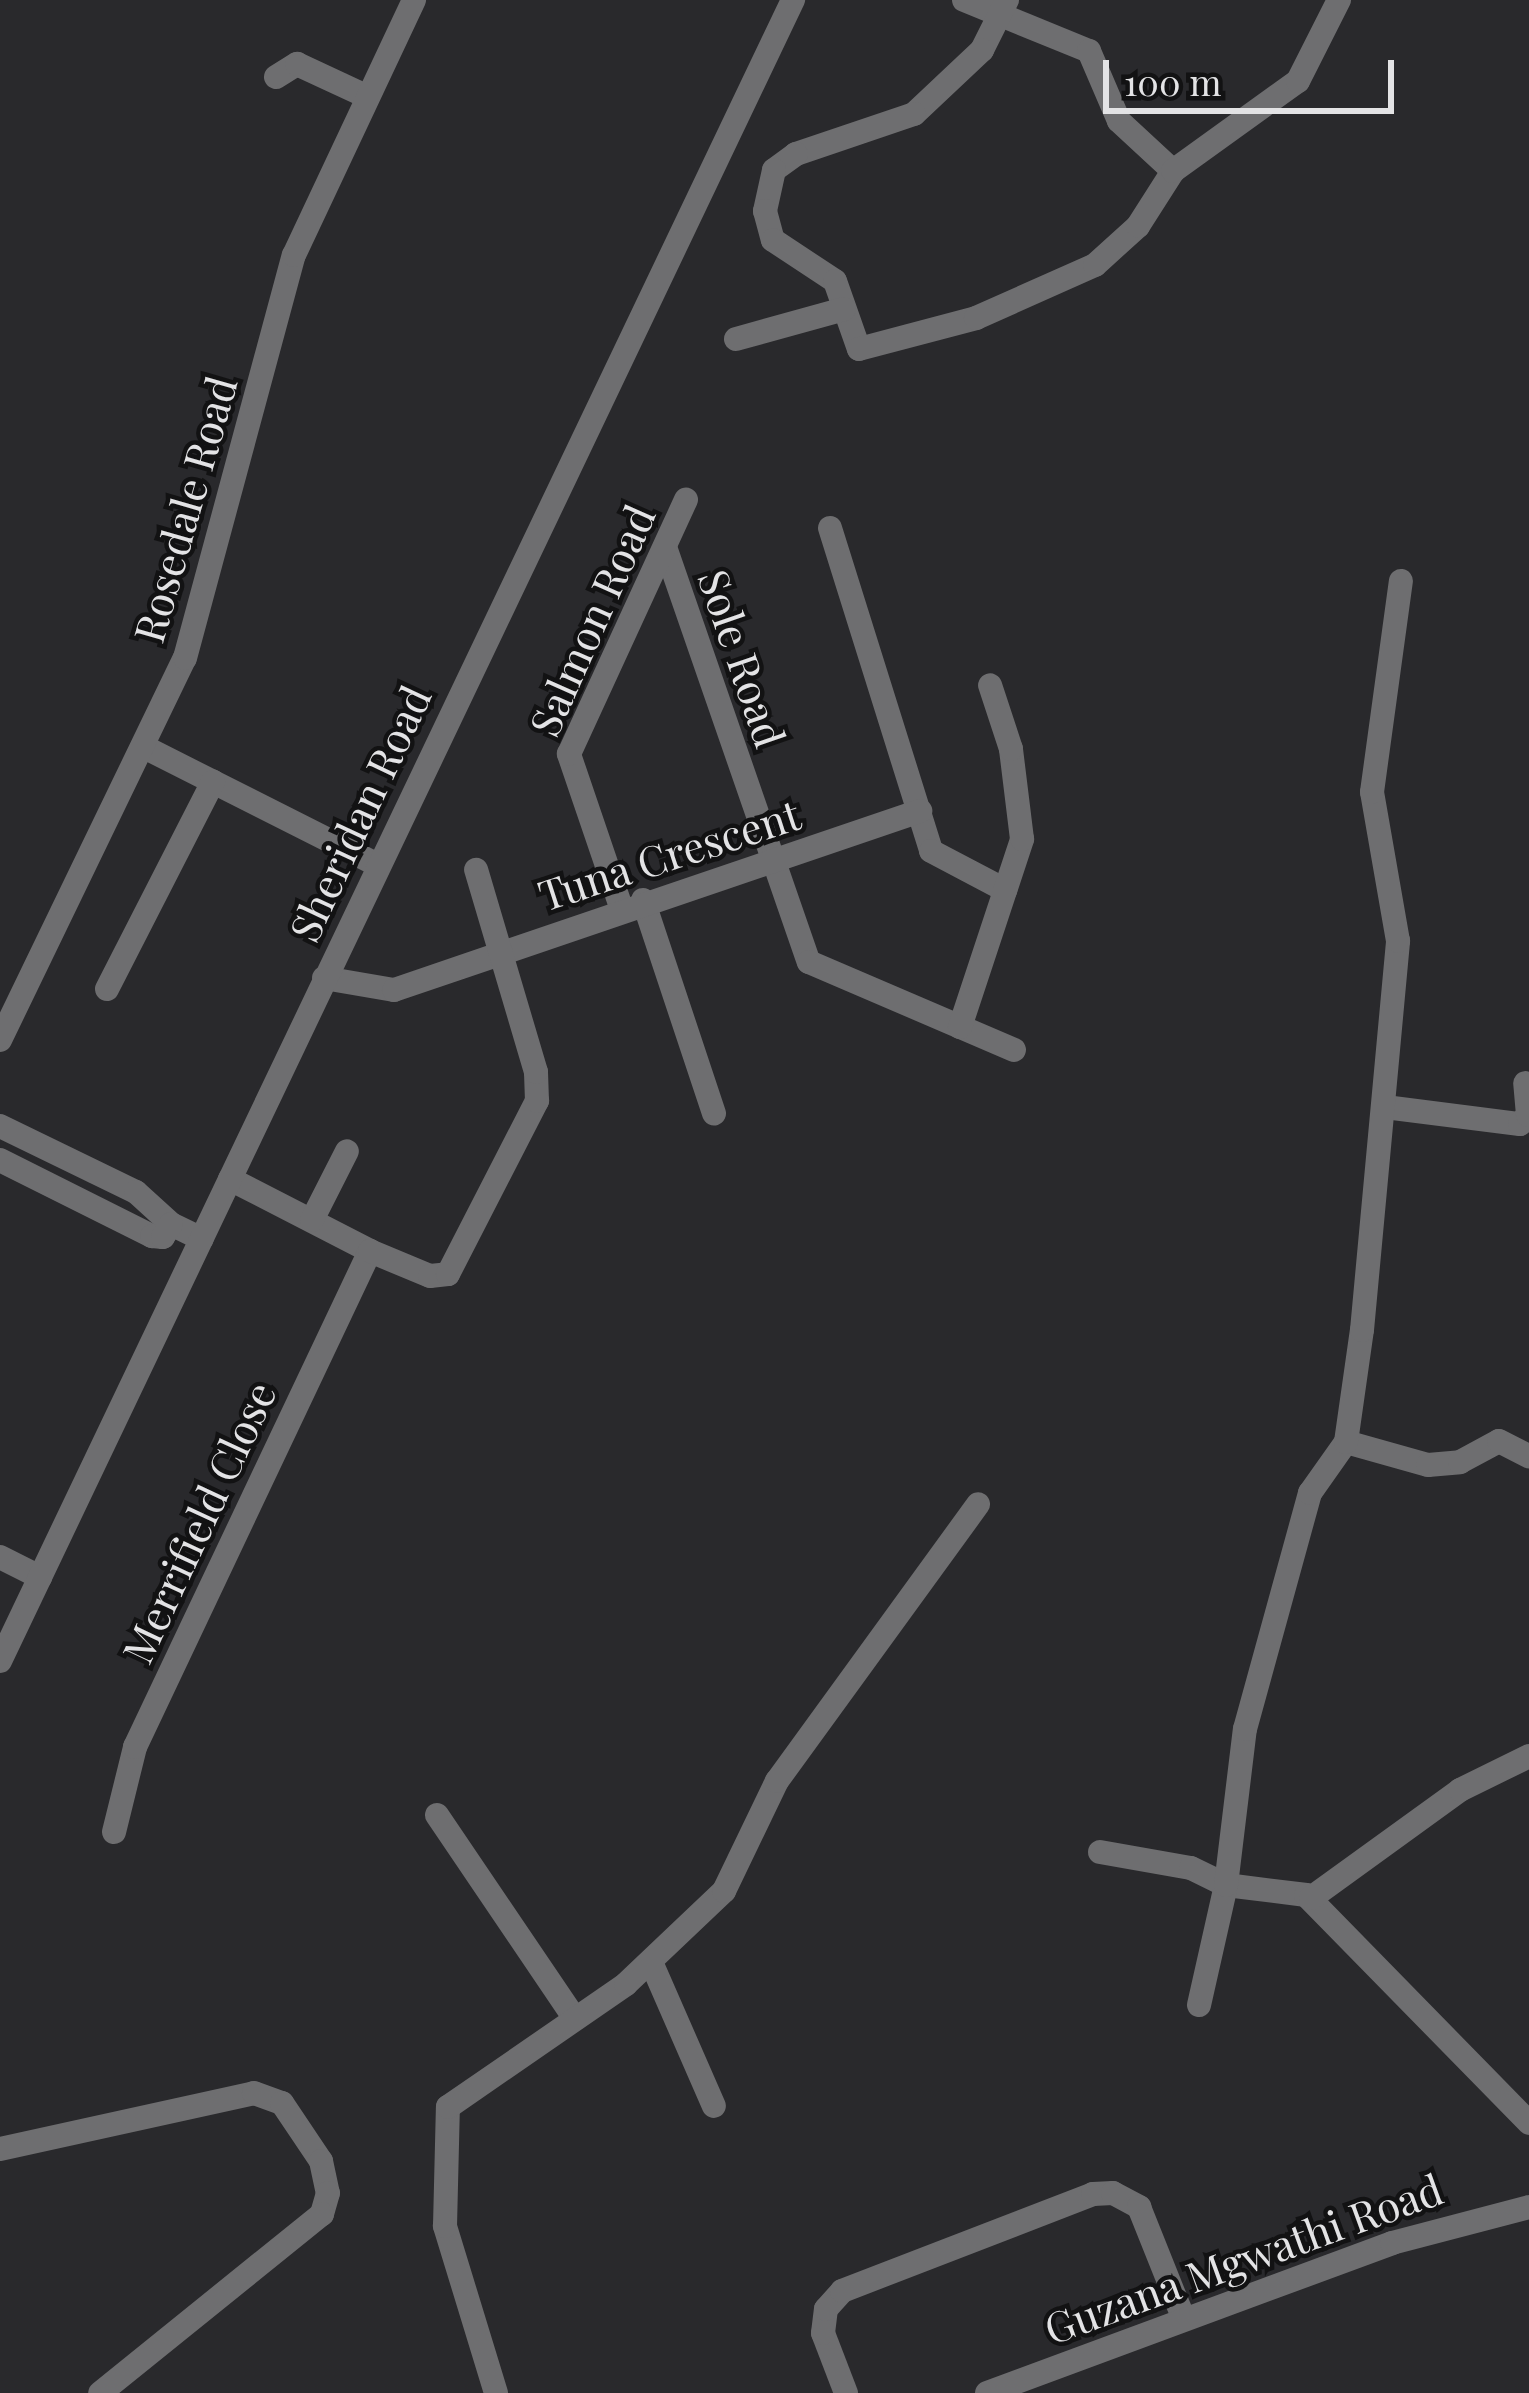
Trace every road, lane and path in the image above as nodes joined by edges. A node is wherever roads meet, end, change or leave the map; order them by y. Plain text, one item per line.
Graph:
1 (414, 0) edge
2 (793, 0) edge
3 (964, 0) edge
4 (1339, 0) edge
5 (1005, 8) edge
6 (276, 77) dead end
7 (368, 97) junction
8 (1173, 171) junction
9 (844, 308) junction
10 (736, 339) dead end
11 (686, 500) dead end
12 (830, 528) dead end
13 (665, 547) junction
14 (1400, 581) dead end
15 (990, 685) dead end
16 (146, 748) junction
17 (213, 782) junction
18 (920, 811) junction
19 (770, 861) junction
20 (376, 864) junction
21 (476, 870) dead end
22 (1005, 890) junction
23 (632, 903) junction
24 (499, 953) junction
25 (324, 978) junction
26 (107, 988) dead end
27 (960, 1028) junction
28 (3, 1036) edge
29 (1014, 1050) dead end
30 (1526, 1083) dead end
31 (1385, 1107) junction
32 (713, 1113) dead end
33 (0, 1126) edge
34 (346, 1151) dead end
35 (0, 1160) edge
36 (230, 1180) junction
37 (312, 1220) junction
38 (170, 1225) junction
39 (202, 1239) junction
40 (370, 1251) junction
41 (1346, 1442) junction
42 (1529, 1456) edge
43 (978, 1504) dead end
44 (0, 1557) edge
45 (40, 1577) junction
46 (0, 1660) edge
47 (1529, 1756) edge
48 (437, 1815) dead end
49 (114, 1832) dead end
50 (1100, 1852) dead end
51 (1226, 1885) junction
52 (1311, 1898) junction
53 (651, 1962) junction
54 (1199, 2005) dead end
55 (575, 2019) junction
56 (713, 2106) dead end
57 (1529, 2123) edge
58 (0, 2149) edge
59 (1529, 2206) edge
60 (1183, 2317) junction
61 (100, 2393) edge
62 (496, 2393) edge
63 (847, 2393) edge
64 (987, 2393) edge

1 - 7 street, Rosedale Road
2 - 20 street, Sheridan Road
3 - 5 street
4 - 8 street
5 - 8 street
5 - 9 street
6 - 7 street
7 - 16 street, Rosedale Road
8 - 9 street
9 - 10 street
11 - 13 street, Salmon Road
12 - 18 street
13 - 19 street, Sole Road
13 - 23 street, Salmon Road
14 - 31 street
15 - 22 street
16 - 17 street
16 - 28 street, Rosedale Road
17 - 20 street
17 - 26 street
18 - 19 street, Tuna Crescent
18 - 22 street
19 - 23 street, Tuna Crescent
19 - 27 street, Sole Road
20 - 25 street, Sheridan Road
21 - 24 street
22 - 27 street
23 - 24 street, Tuna Crescent
23 - 32 street, Salmon Road
24 - 25 street, Tuna Crescent
24 - 40 street
25 - 36 street, Sheridan Road
27 - 29 street, Sole Road
30 - 31 street
31 - 41 street
33 - 38 street
34 - 37 street
35 - 38 street
36 - 37 street
36 - 39 street, Sheridan Road
37 - 40 street
38 - 39 street
39 - 45 street, Sheridan Road
40 - 49 street, Merrifield Close
41 - 42 street
41 - 51 street
43 - 53 street
44 - 45 street
45 - 46 street, Sheridan Road
47 - 52 street
48 - 55 street
50 - 51 street
51 - 52 street
51 - 54 street
52 - 57 street
53 - 55 street
53 - 56 street
55 - 62 street
58 - 61 street
59 - 60 street, Guzana Mgwathi Road
60 - 63 street
60 - 64 street, Guzana Mgwathi Road

